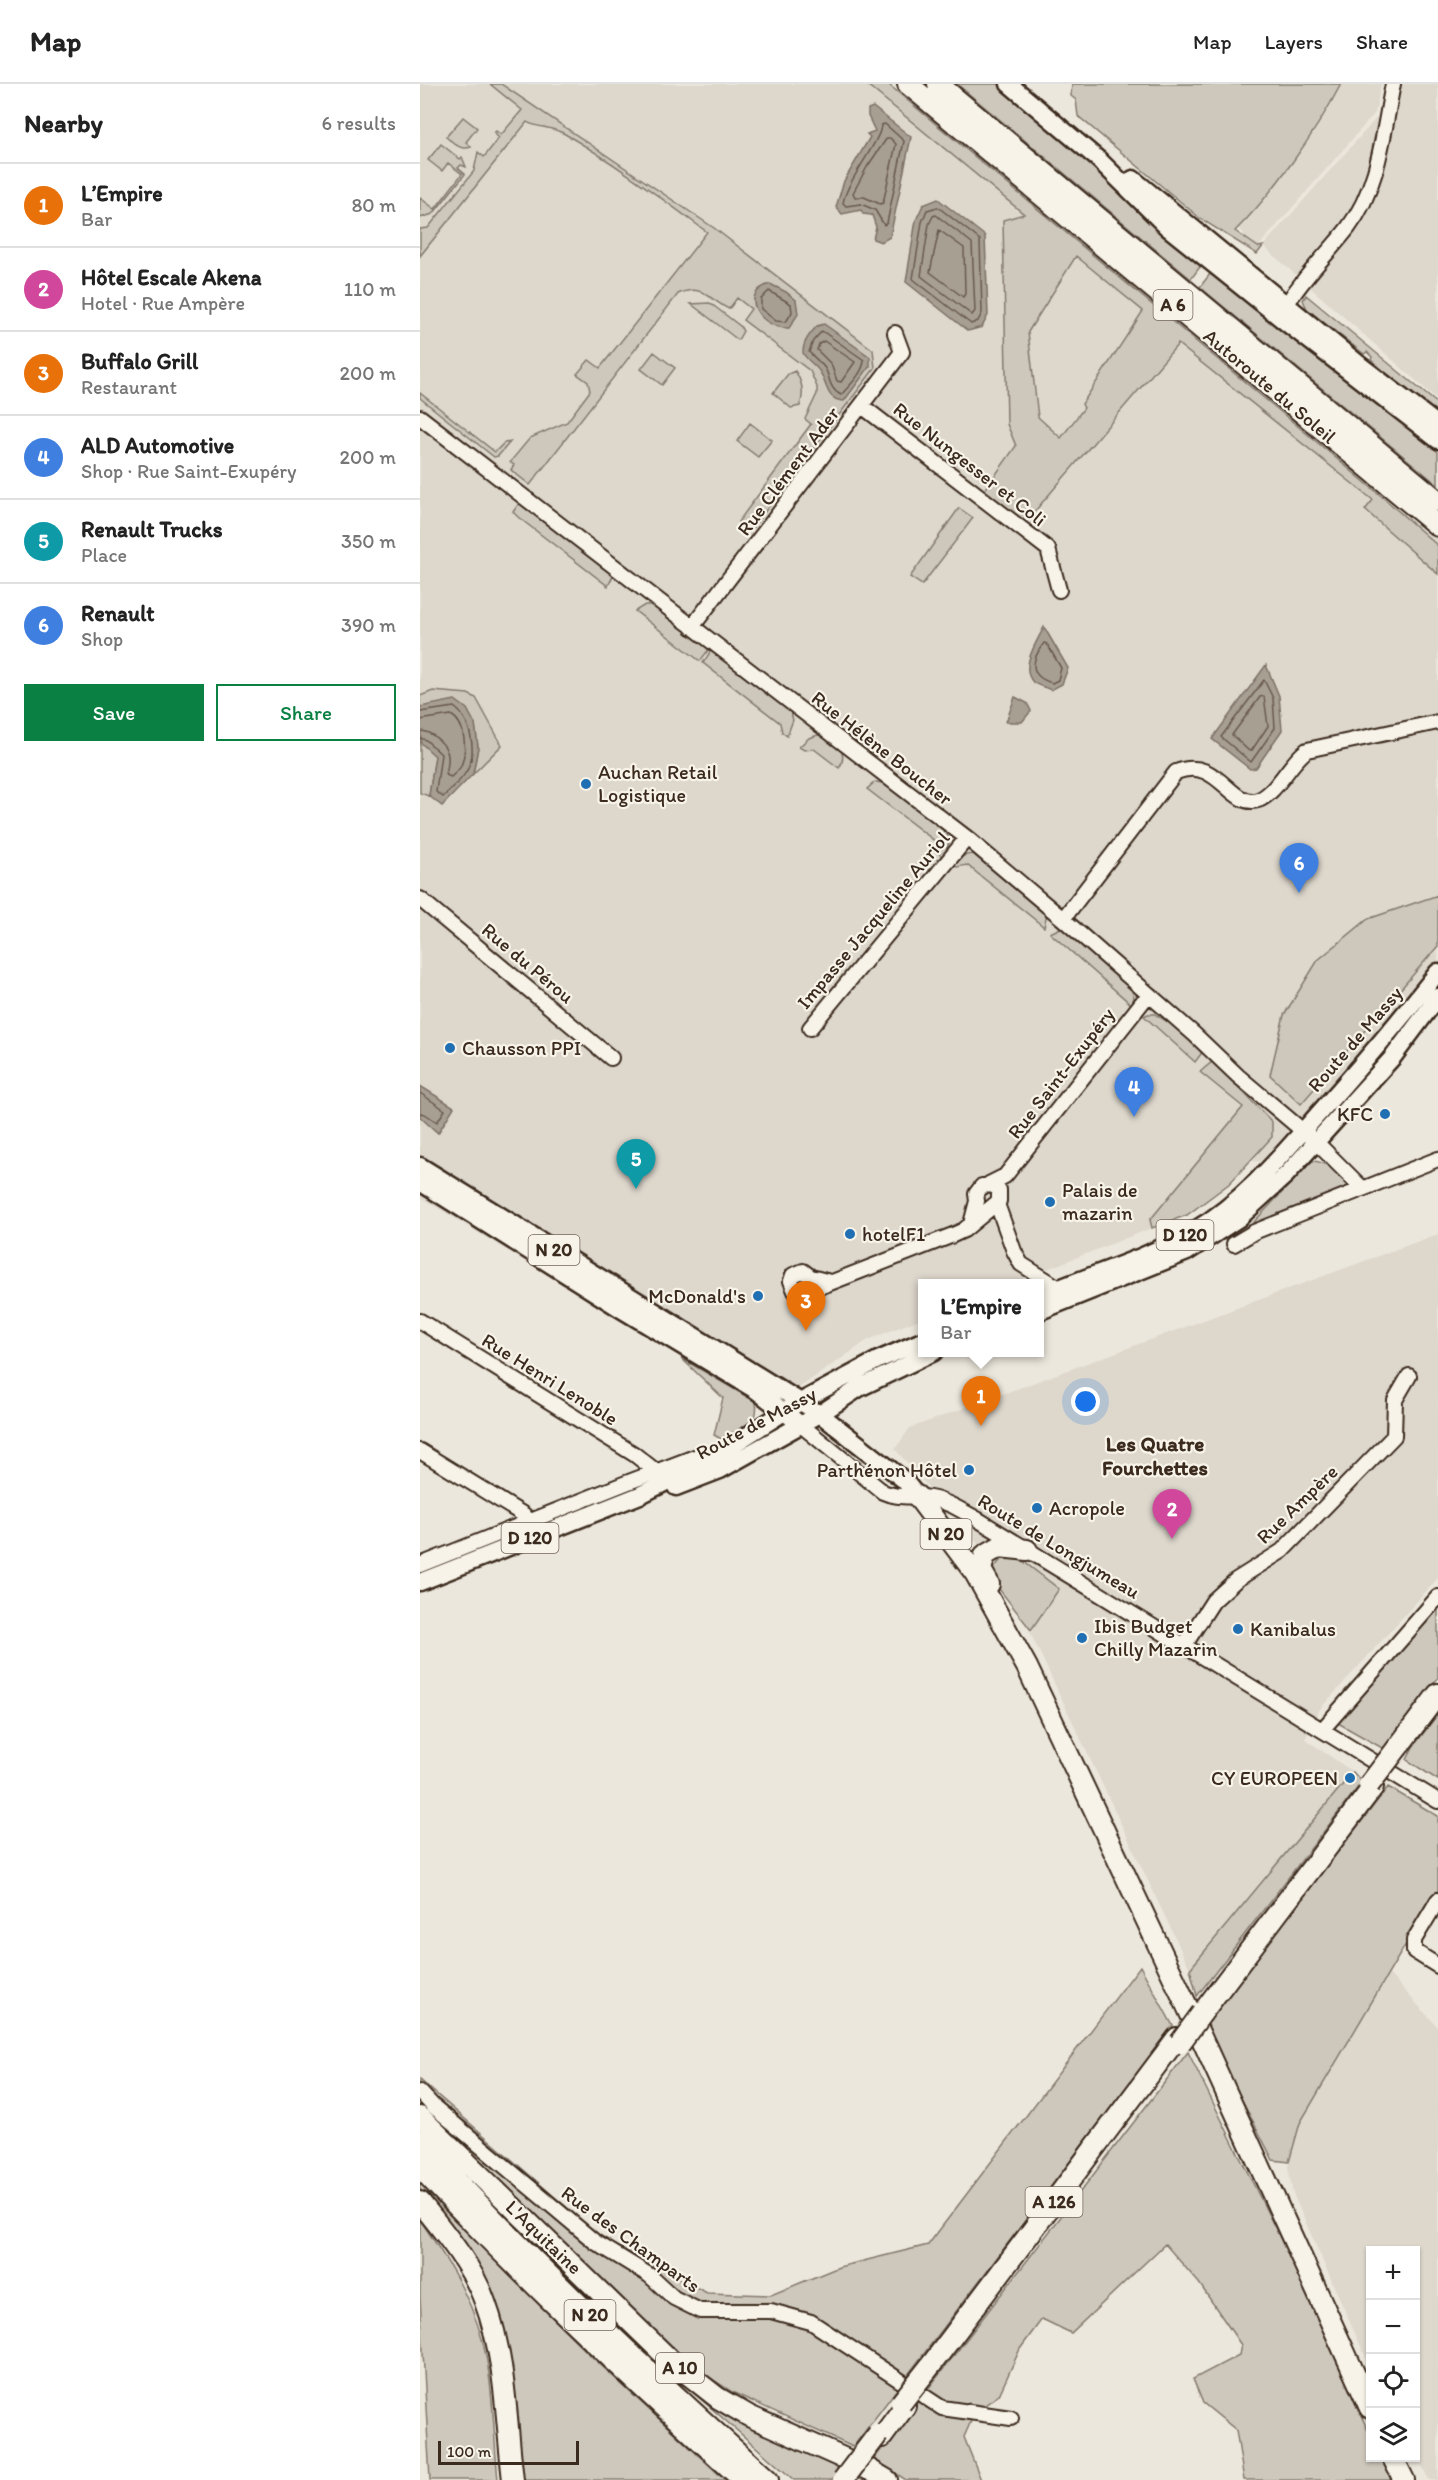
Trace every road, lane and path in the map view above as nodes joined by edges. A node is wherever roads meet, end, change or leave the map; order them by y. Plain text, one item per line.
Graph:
1 (908, 84) edge
2 (938, 84) edge
3 (1009, 84) edge
4 (1019, 84) edge
5 (1393, 84) edge
6 (1287, 304) junction
7 (1298, 331) junction
8 (895, 333) dead end
9 (862, 406) junction
10 (420, 417) edge
11 (1438, 425) edge
12 (1438, 440) edge
13 (1438, 501) edge
14 (1438, 526) edge
15 (1059, 590) dead end
16 (692, 627) junction
17 (1438, 722) edge
18 (967, 838) junction
19 (420, 899) edge
20 (1063, 919) junction
21 (1438, 972) edge
22 (1148, 995) junction
23 (1438, 997) edge
24 (810, 1028) dead end
25 (611, 1058) dead end
26 (1309, 1137) junction
27 (1438, 1159) edge
28 (422, 1170) edge
29 (1362, 1188) junction
30 (994, 1198) junction
31 (977, 1201) junction
32 (971, 1224) junction
33 (1234, 1244) dead end
34 (811, 1277) junction
35 (830, 1282) junction
36 (1059, 1288) junction
37 (807, 1292) junction
38 (1044, 1294) edge
39 (1044, 1309) edge
40 (420, 1321) edge
41 (683, 1339) junction
42 (918, 1343) edge
43 (925, 1357) edge
44 (1409, 1376) dead end
45 (800, 1402) junction
46 (785, 1412) junction
47 (820, 1414) junction
48 (801, 1425) junction
49 (420, 1451) edge
50 (718, 1454) junction
51 (657, 1472) junction
52 (640, 1495) junction
53 (917, 1496) junction
54 (531, 1523) junction
55 (1027, 1550) junction
56 (420, 1565) edge
57 (420, 1582) edge
58 (988, 1596) junction
59 (1438, 1597) edge
60 (1184, 1646) junction
61 (1438, 1694) edge
62 (1438, 1702) edge
63 (1322, 1730) junction
64 (1400, 1749) junction
65 (1438, 1802) edge
66 (1438, 1900) edge
67 (1438, 1965) edge
68 (420, 2092) edge
69 (420, 2117) edge
70 (420, 2141) edge
71 (420, 2167) edge
72 (420, 2202) edge
73 (1366, 2397) edge
74 (1011, 2418) dead end
75 (880, 2435) junction
76 (1395, 2462) edge
77 (513, 2480) edge
78 (742, 2480) edge
79 (768, 2480) edge
80 (843, 2480) edge
81 (849, 2480) edge
82 (887, 2480) edge
83 (1404, 2480) edge

1 - 14 highway, Autoroute du Soleil / A 6
2 - 13 highway, Autoroute du Soleil / A 6
3 - 7 main road
4 - 6 main road
5 - 6 street
6 - 7 street
6 - 11 main road
7 - 12 main road
8 - 9 street, Rue Clément Ader
9 - 15 street, Rue Nungesser et Coli
9 - 16 street, Rue Clément Ader
10 - 16 street, Rue Hélène Boucher
16 - 18 street, Rue Hélène Boucher
17 - 20 street
18 - 20 street, Rue Hélène Boucher
18 - 24 street, Impasse Jacqueline Auriol
19 - 25 street, Rue du Pérou
20 - 22 street, Rue Hélène Boucher
21 - 26 main road, Route de Massy / D 120
22 - 26 street, Rue Hélène Boucher
22 - 30 street, Rue Saint-Exupéry
23 - 26 main road, Route de Massy / D 120
26 - 29 street
26 - 36 main road, Route de Massy / D 120
26 - 39 main road, Route de Massy / D 120
27 - 29 street
28 - 41 main road, N 20
29 - 33 street
30 - 31 street
30 - 31 street
30 - 32 street, Rue Saint-Exupéry
30 - 36 street
31 - 32 street
32 - 35 street, Rue Saint-Exupéry
34 - 35 street
34 - 37 street
34 - 37 street
35 - 37 street, Rue Saint-Exupéry
36 - 38 main road, Route de Massy / D 120
40 - 51 street, Rue Henri Lenoble
41 - 45 main road, N 20
41 - 46 main road, N 20
42 - 45 main road, Route de Massy / D 120
43 - 47 main road, Route de Massy / D 120
44 - 60 street, Rue Ampère
45 - 46 main road, Route de Massy / D 120
45 - 47 main road, N 20
46 - 48 main road, N 20
46 - 50 main road, Route de Massy / D 120
47 - 48 main road, Route de Massy / D 120
47 - 53 main road, N 20
48 - 52 main road, Route de Massy / D 120
48 - 53 street, N 20
49 - 54 street
50 - 51 street, Route de Massy
50 - 52 main road, Route de Massy / D 120
51 - 54 street, Route de Massy
52 - 57 main road, D 120
53 - 55 street, Route de Longjumeau
53 - 58 highway, N 20
54 - 56 street, Route de Massy
55 - 58 highway
55 - 60 street, Route de Longjumeau
58 - 73 highway
59 - 63 street
60 - 63 street, Route de Longjumeau
61 - 64 highway, A 126
62 - 64 highway, A 126
63 - 65 street, Route de Longjumeau
64 - 75 highway, A 126, bridge
66 - 67 street
68 - 74 street, Rue des Champarts
69 - 82 highway, L'Aquitaine / A 10
70 - 79 highway, N 20
71 - 78 highway, N 20
72 - 77 highway
75 - 80 highway, A 126, bridge
75 - 81 highway, A 126
76 - 83 highway

